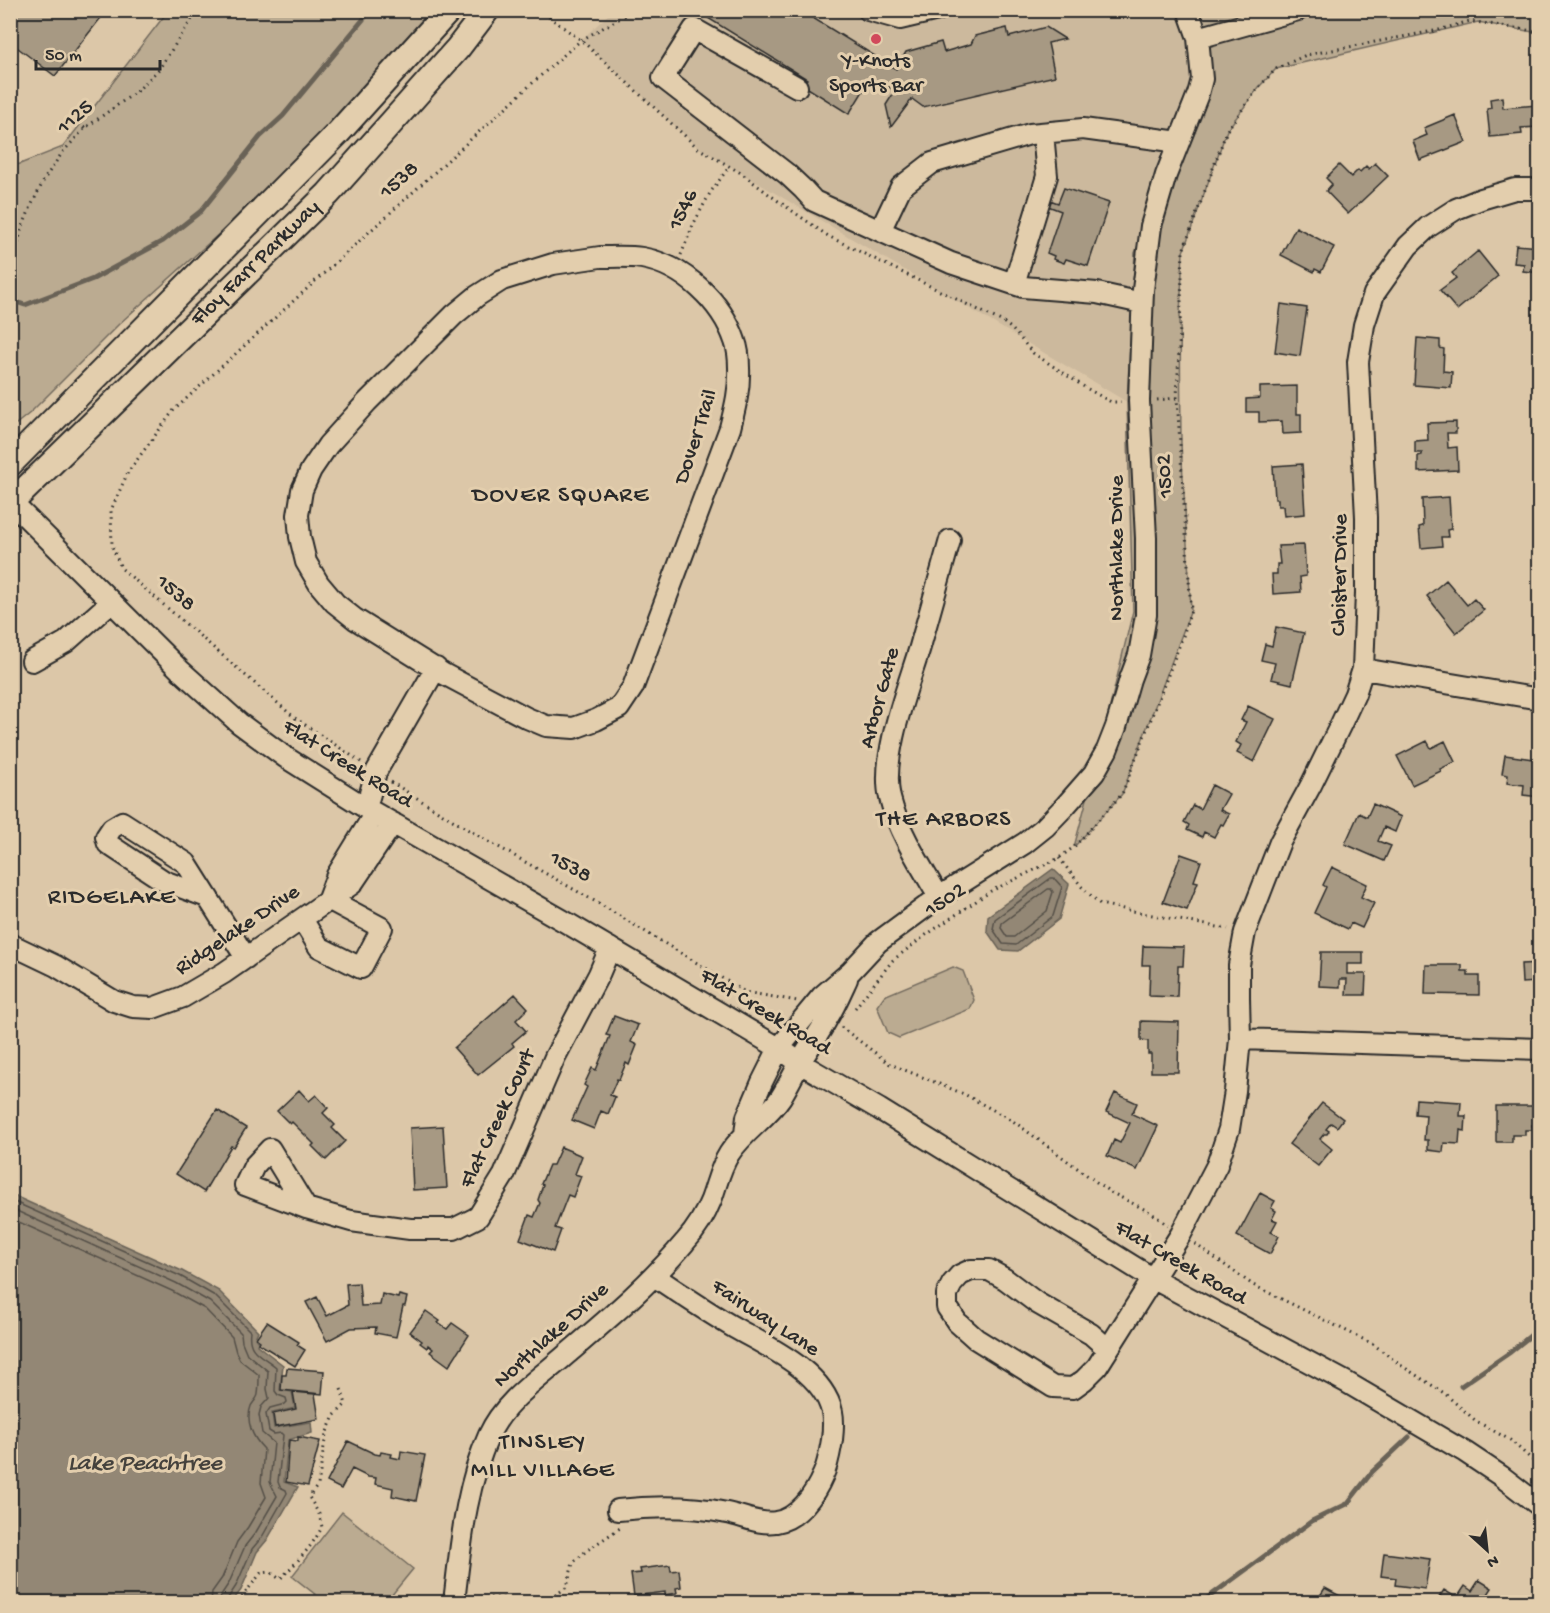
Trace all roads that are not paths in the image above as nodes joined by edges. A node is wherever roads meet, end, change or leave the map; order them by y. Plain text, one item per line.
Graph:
1 (449, 10) edge
2 (487, 10) edge
3 (867, 10) edge
4 (938, 10) edge
5 (1188, 10) edge
6 (1298, 10) edge
7 (1198, 38) junction
8 (797, 87) dead end
9 (1043, 133) junction
10 (1179, 142) junction
11 (1539, 189) edge
12 (879, 231) junction
13 (1014, 285) junction
14 (1142, 303) junction
15 (10, 464) edge
16 (11, 503) edge
17 (950, 540) dead end
18 (111, 602) junction
19 (32, 660) dead end
20 (436, 669) junction
21 (1363, 669) junction
22 (1539, 699) edge
23 (371, 810) junction
24 (393, 823) junction
25 (207, 897) junction
26 (939, 897) junction
27 (328, 899) junction
28 (302, 920) junction
29 (10, 944) edge
30 (610, 948) junction
31 (246, 958) junction
32 (851, 971) junction
33 (1240, 1039) junction
34 (779, 1048) junction
35 (1539, 1049) edge
36 (800, 1063) junction
37 (745, 1134) junction
38 (306, 1208) dead end
39 (654, 1276) junction
40 (1152, 1278) junction
41 (1107, 1349) junction
42 (1539, 1506) edge
43 (620, 1518) road end
44 (460, 1600) edge

1 - 15 main road, Floy Farr Parkway
2 - 16 main road, Floy Farr Parkway
3 - 4 street
5 - 7 street, Northlake Drive
6 - 7 street
7 - 10 street, Northlake Drive
8 - 12 street
9 - 10 street
9 - 12 street
9 - 13 street
10 - 14 street, Northlake Drive
11 - 21 street, Cloister Drive
12 - 13 street
13 - 14 street
14 - 26 street, Northlake Drive
16 - 18 street, Flat Creek Road
17 - 26 street, Arbor Gate
18 - 19 street
18 - 23 street, Flat Creek Road
20 - 20 street, Dover Trail
20 - 23 street
21 - 22 street
21 - 33 street, Cloister Drive
23 - 24 street, Flat Creek Road
23 - 27 street, Ridgelake Drive
24 - 27 street, Ridgelake Drive
24 - 30 street, Flat Creek Road
25 - 25 street
25 - 31 street
26 - 32 street, Northlake Drive
27 - 28 street, Ridgelake Drive
27 - 28 street
28 - 31 street, Ridgelake Drive
29 - 31 street, Ridgelake Drive
30 - 34 street, Flat Creek Road
30 - 38 street, Flat Creek Court
32 - 34 street, Northlake Drive
32 - 36 street, Northlake Drive
33 - 35 street
33 - 40 street, Cloister Drive
34 - 36 street, Flat Creek Road
34 - 37 street, Northlake Drive
36 - 37 street, Northlake Drive
36 - 40 street, Flat Creek Road
37 - 39 street, Northlake Drive
39 - 43 street, Fairway Lane
39 - 44 street, Northlake Drive
40 - 41 street, Cloister Drive
40 - 42 street, Flat Creek Road
41 - 41 street, Cloister Drive

